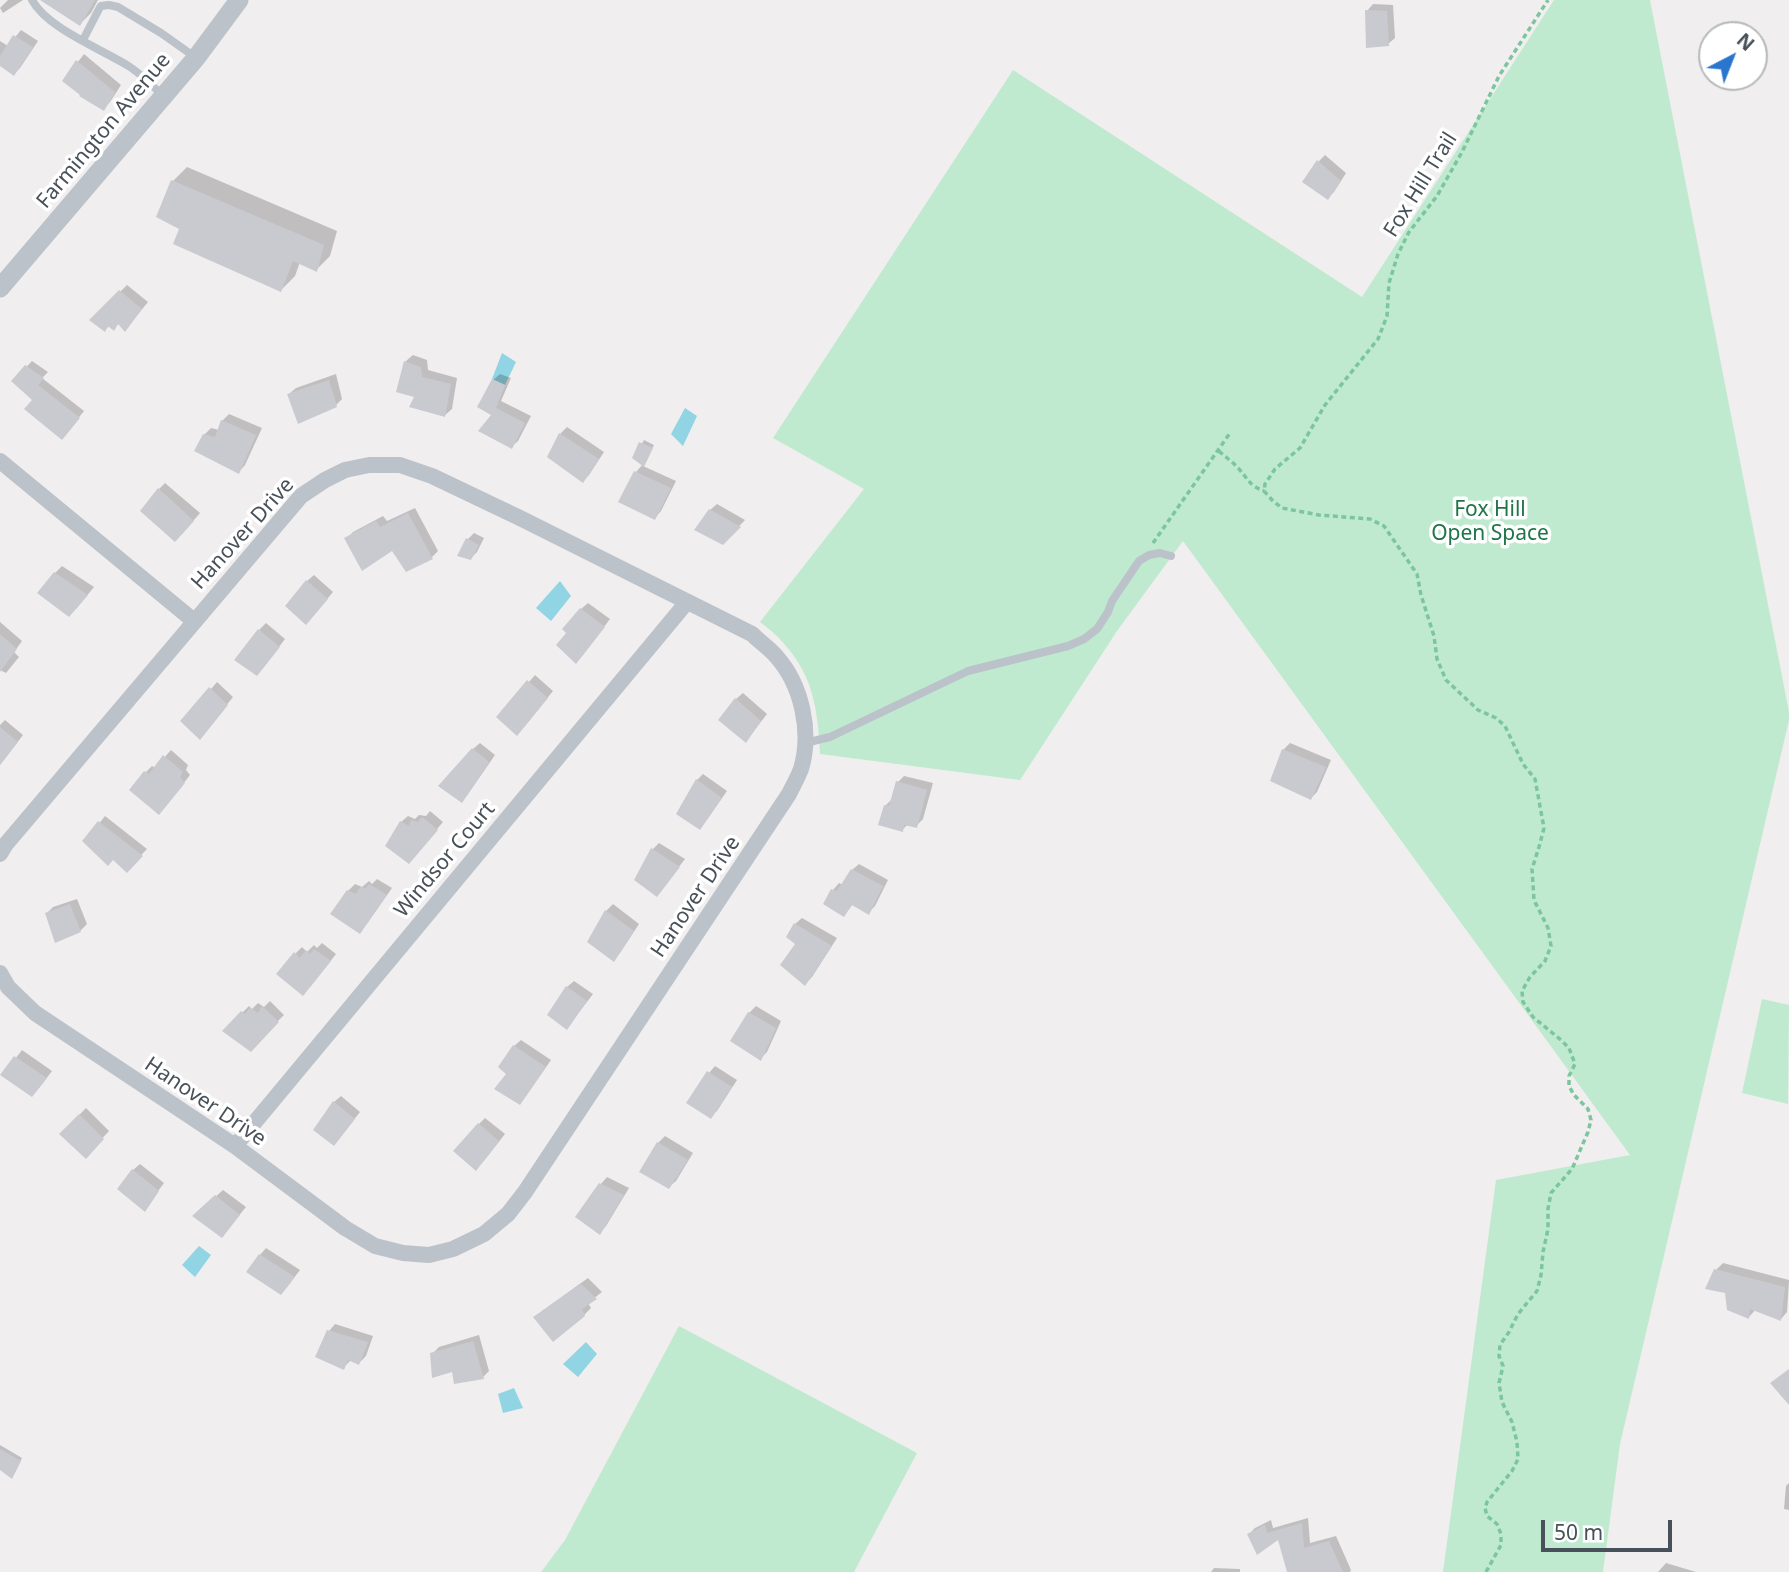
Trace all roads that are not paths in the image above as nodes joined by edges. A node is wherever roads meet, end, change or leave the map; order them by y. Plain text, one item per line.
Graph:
1 (32, 0) edge
2 (239, 0) edge
3 (83, 40) junction
4 (196, 58) junction
5 (163, 96) junction
6 (0, 288) edge
7 (0, 461) edge
8 (1171, 556) dead end
9 (687, 602) junction
10 (194, 621) junction
11 (805, 743) junction
12 (0, 854) edge
13 (0, 973) edge
14 (235, 1146) junction

1 - 3 lane
2 - 4 street, Farmington Avenue
3 - 4 lane
3 - 5 lane
4 - 5 street, Farmington Avenue
5 - 6 street, Farmington Avenue
7 - 10 street, Hanover Drive
8 - 11 lane
9 - 10 street, Hanover Drive
9 - 11 street, Hanover Drive
9 - 14 street, Windsor Court
10 - 12 street, Hanover Drive
11 - 14 street, Hanover Drive
13 - 14 street, Hanover Drive

